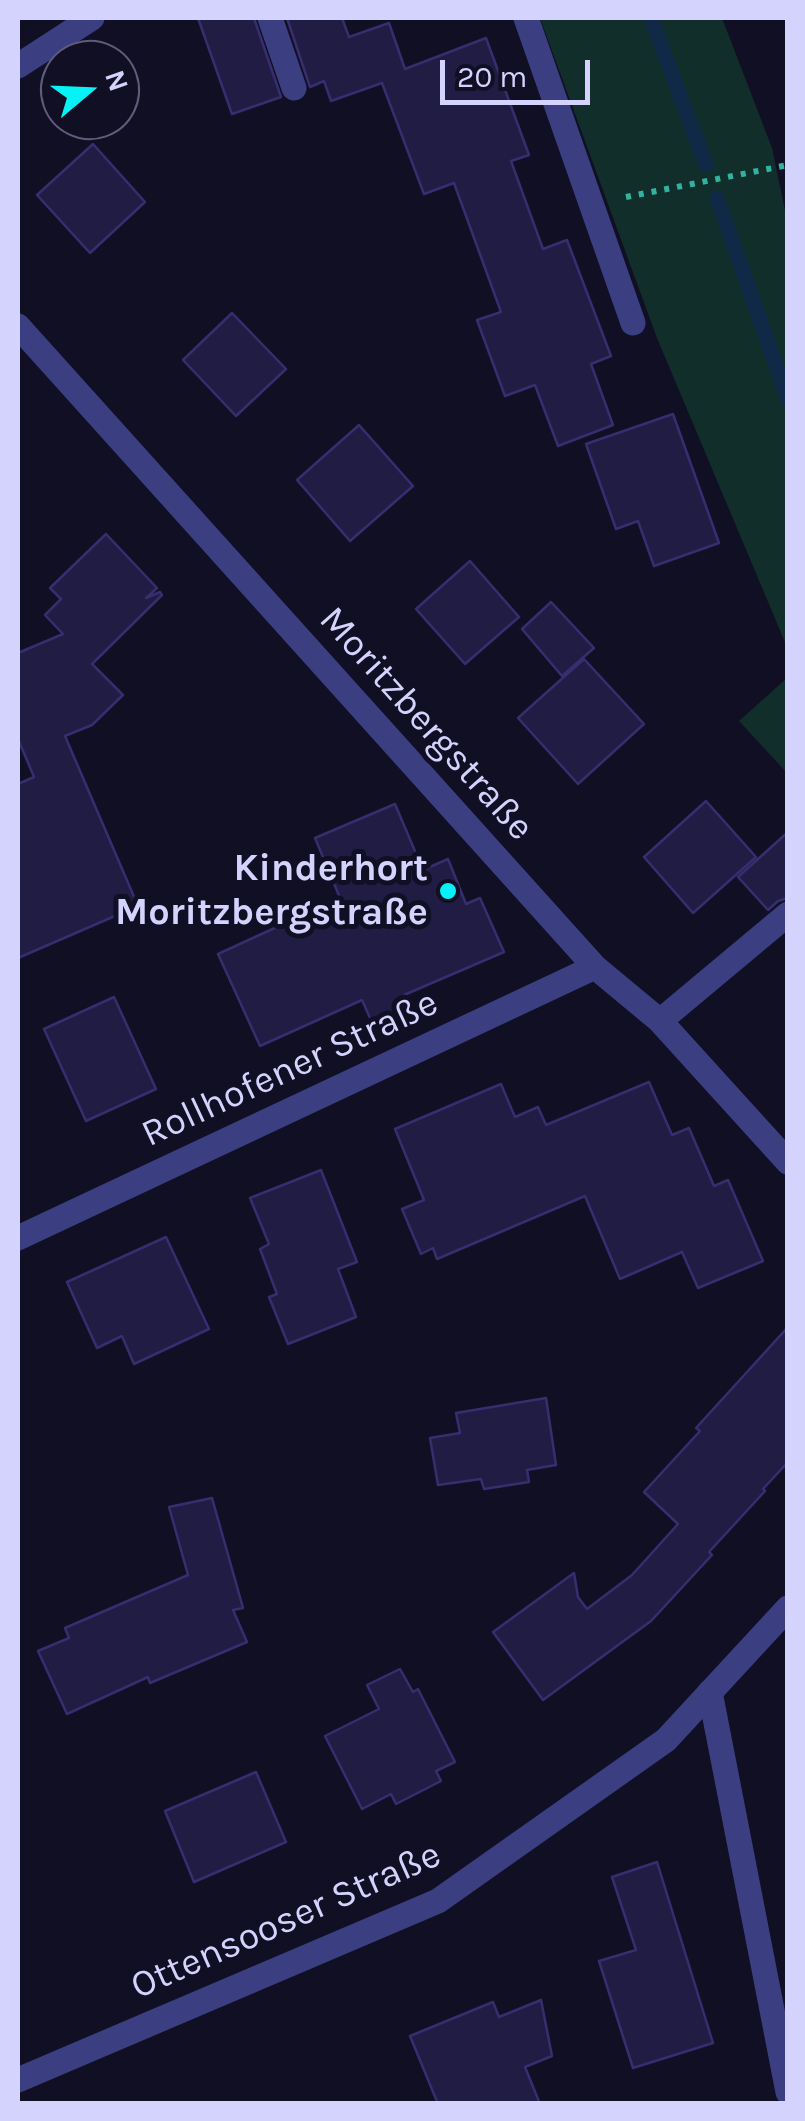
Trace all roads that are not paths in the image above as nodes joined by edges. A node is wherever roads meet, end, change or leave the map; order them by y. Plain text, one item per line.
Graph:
1 (92, 18) edge
2 (270, 18) edge
3 (526, 18) edge
4 (18, 66) edge
5 (294, 88) dead end
6 (633, 322) dead end
7 (18, 326) edge
8 (788, 914) edge
9 (595, 967) junction
10 (660, 1021) junction
11 (788, 1162) edge
12 (18, 1238) edge
13 (788, 1608) edge
14 (710, 1692) junction
15 (18, 2080) edge
16 (788, 2092) edge

1 - 4 street
2 - 5 street
3 - 6 street
7 - 9 street, Moritzbergstraße
8 - 10 street
9 - 10 street, Moritzbergstraße
9 - 12 street, Rollhofener Straße
10 - 11 street, Moritzbergstraße
13 - 14 street, Ottensooser Straße
14 - 15 street, Ottensooser Straße
14 - 16 street

